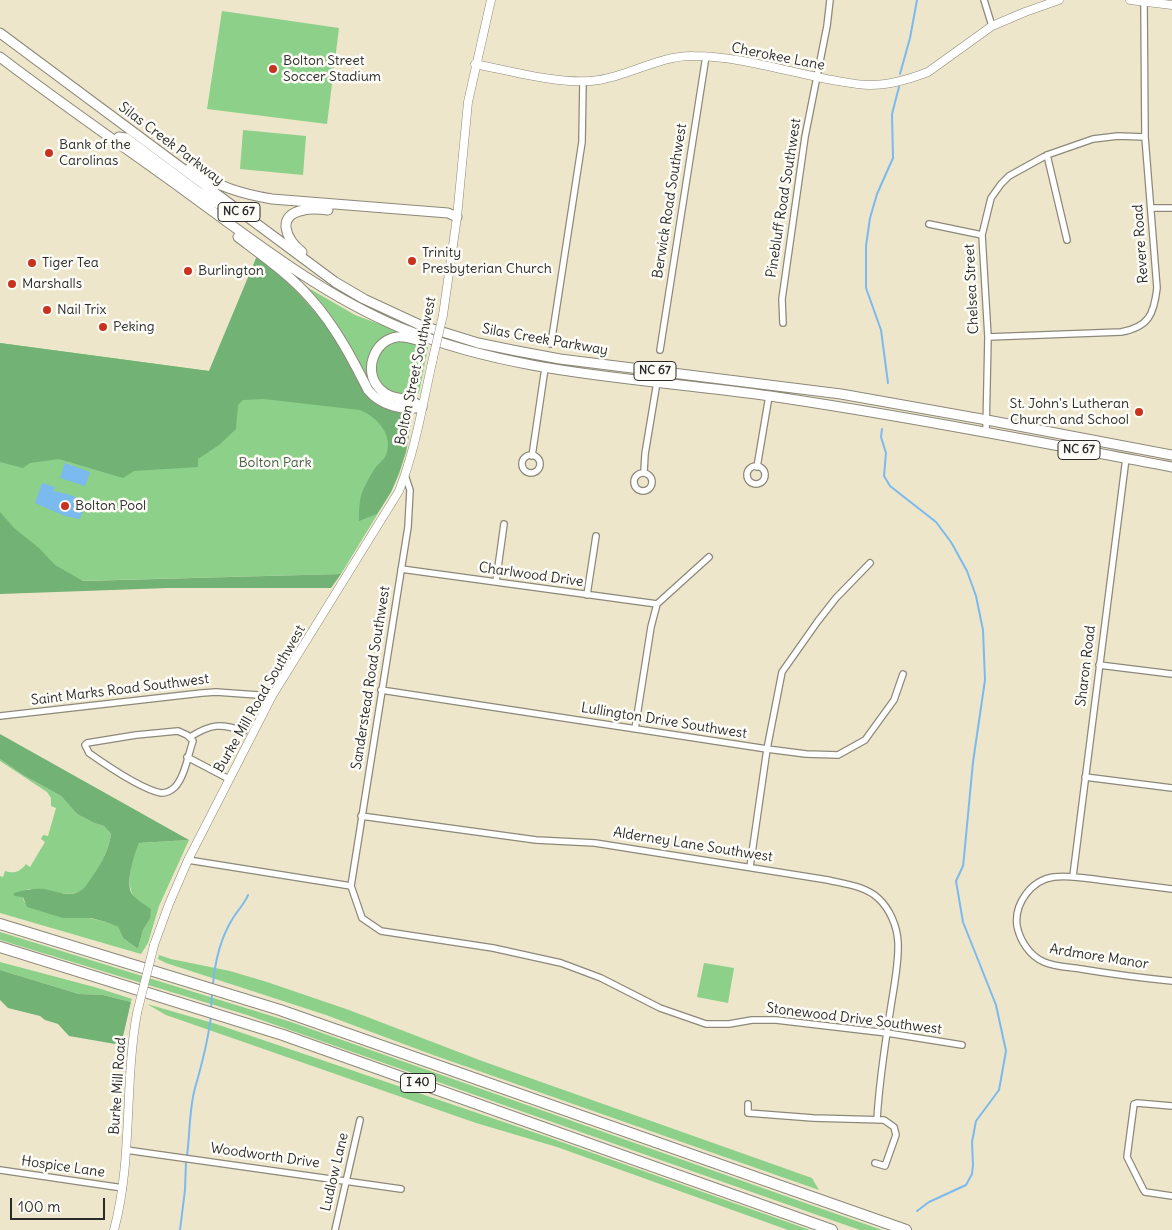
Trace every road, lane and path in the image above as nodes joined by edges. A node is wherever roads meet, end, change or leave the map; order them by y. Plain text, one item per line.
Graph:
1 (491, 0) edge
2 (830, 0) edge
3 (984, 0) edge
4 (1059, 0) edge
5 (1130, 0) edge
6 (1144, 2) junction
7 (1172, 4) edge
8 (992, 26) junction
9 (0, 33) edge
10 (0, 56) edge
11 (706, 56) junction
12 (476, 64) junction
13 (816, 77) junction
14 (583, 82) junction
15 (1145, 137) junction
16 (143, 140) junction
17 (114, 141) junction
18 (1047, 155) junction
19 (1152, 208) junction
20 (1172, 208) edge
21 (457, 217) junction
22 (221, 218) junction
23 (248, 219) junction
24 (929, 224) dead end
25 (982, 235) junction
26 (1067, 240) dead end
27 (335, 282) junction
28 (783, 323) dead end
29 (988, 337) junction
30 (551, 344) dead end
31 (660, 350) dead end
32 (476, 353) junction
33 (545, 368) junction
34 (656, 382) junction
35 (769, 396) junction
36 (422, 407) junction
37 (987, 420) junction
38 (986, 432) junction
39 (1172, 455) edge
40 (532, 456) dead end
41 (1126, 458) junction
42 (757, 467) dead end
43 (1172, 467) edge
44 (644, 472) dead end
45 (405, 475) junction
46 (504, 524) dead end
47 (596, 536) dead end
48 (709, 557) dead end
49 (870, 563) dead end
50 (401, 569) junction
51 (496, 582) junction
52 (587, 595) junction
53 (657, 604) junction
54 (1099, 665) junction
55 (903, 674) dead end
56 (1172, 674) edge
57 (381, 690) junction
58 (272, 696) junction
59 (0, 716) edge
60 (635, 729) junction
61 (244, 730) dead end
62 (190, 737) junction
63 (767, 749) junction
64 (187, 757) junction
65 (1085, 777) junction
66 (228, 779) junction
67 (1172, 788) edge
68 (361, 816) junction
69 (188, 860) junction
70 (750, 867) junction
71 (1073, 876) junction
72 (350, 886) junction
73 (1172, 889) edge
74 (0, 924) edge
75 (154, 945) joint
76 (0, 947) edge
77 (1172, 981) edge
78 (887, 1033) junction
79 (962, 1045) dead end
80 (748, 1104) dead end
81 (1172, 1106) edge
82 (360, 1120) dead end
83 (877, 1120) junction
84 (126, 1150) junction
85 (875, 1163) dead end
86 (0, 1170) edge
87 (347, 1180) junction
88 (123, 1188) junction
89 (401, 1189) dead end
90 (1172, 1196) edge
91 (114, 1230) edge
92 (335, 1230) edge
93 (832, 1230) edge
94 (906, 1230) edge

1 - 12 street, Bolton Street Southwest
2 - 13 street, Pinebluff Road Southwest
3 - 8 street
4 - 8 street, Cherokee Lane
5 - 6 street
6 - 7 street
6 - 15 street, Revere Road
8 - 13 street, Cherokee Lane
9 - 16 main road, Silas Creek Parkway / NC 67
10 - 17 main road, Silas Creek Parkway / NC 67
11 - 13 street, Cherokee Lane
11 - 14 street, Cherokee Lane
11 - 31 street, Berwick Road Southwest
12 - 14 street, Cherokee Lane
12 - 21 street, Bolton Street Southwest
13 - 28 street, Pinebluff Road Southwest
14 - 30 street
15 - 18 street, Chelsea Street
15 - 19 street, Revere Road
16 - 21 main road
16 - 23 main road, Silas Creek Parkway / NC 67
17 - 22 main road, Silas Creek Parkway / NC 67
17 - 23 main road
18 - 25 street, Chelsea Street
18 - 26 street
19 - 20 street
19 - 29 street, Revere Road
21 - 27 main road
21 - 36 street, Bolton Street Southwest, bridge
22 - 32 main road, Silas Creek Parkway / NC 67
22 - 36 main road
23 - 27 main road, Silas Creek Parkway / NC 67
24 - 25 street
25 - 29 street, Chelsea Street
27 - 37 main road, Silas Creek Parkway / NC 67
29 - 37 street, Chelsea Street
32 - 33 main road, Silas Creek Parkway / NC 67
32 - 36 main road
33 - 34 main road, Silas Creek Parkway / NC 67
33 - 40 street
34 - 35 main road, Silas Creek Parkway / NC 67
34 - 44 street
35 - 38 main road, Silas Creek Parkway / NC 67
35 - 42 street
36 - 45 street, Bolton Street Southwest
37 - 38 street, Chelsea Street
37 - 39 main road, Silas Creek Parkway / NC 67
38 - 41 main road, Silas Creek Parkway / NC 67
41 - 43 main road, Silas Creek Parkway / NC 67
41 - 54 street, Sharon Road
45 - 50 street, Sanderstead Road Southwest
45 - 58 street, Burke Mill Road Southwest
46 - 51 street
47 - 52 street
48 - 53 street
49 - 63 street
50 - 51 street, Charlwood Drive
50 - 57 street, Sanderstead Road Southwest
51 - 52 street, Charlwood Drive
52 - 53 street, Charlwood Drive
53 - 60 street
54 - 56 street
54 - 65 street, Sharon Road
55 - 63 street, Lullington Drive Southwest
57 - 60 street, Lullington Drive Southwest
57 - 68 street, Sanderstead Road Southwest
58 - 59 street, Saint Marks Road Southwest
58 - 66 street, Burke Mill Road Southwest
60 - 63 street, Lullington Drive Southwest
61 - 62 street
62 - 64 street
62 - 64 street
63 - 70 street
64 - 66 street
65 - 67 street
65 - 71 street, Sharon Road
66 - 69 street, Burke Mill Road Southwest
68 - 70 street, Alderney Lane Southwest
68 - 72 street, Sanderstead Road Southwest
69 - 72 street
69 - 75 street, Burke Mill Road Southwest
70 - 78 street, Alderney Lane Southwest
71 - 73 street, Ardmore Manor
71 - 77 street, Ardmore Manor
72 - 78 street, Stonewood Drive Southwest
74 - 94 highway, I 40
75 - 84 street, Burke Mill Road, bridge
76 - 93 highway, I 40
78 - 79 street, Stonewood Drive Southwest
78 - 83 street, Alderney Lane Southwest
80 - 83 street
81 - 90 street
82 - 87 street, Ludlow Lane
83 - 85 street
84 - 87 street, Woodworth Drive
84 - 88 street, Burke Mill Road
86 - 88 street, Hospice Lane
87 - 89 street, Woodworth Drive
87 - 92 street, Ludlow Lane
88 - 91 street, Burke Mill Road

